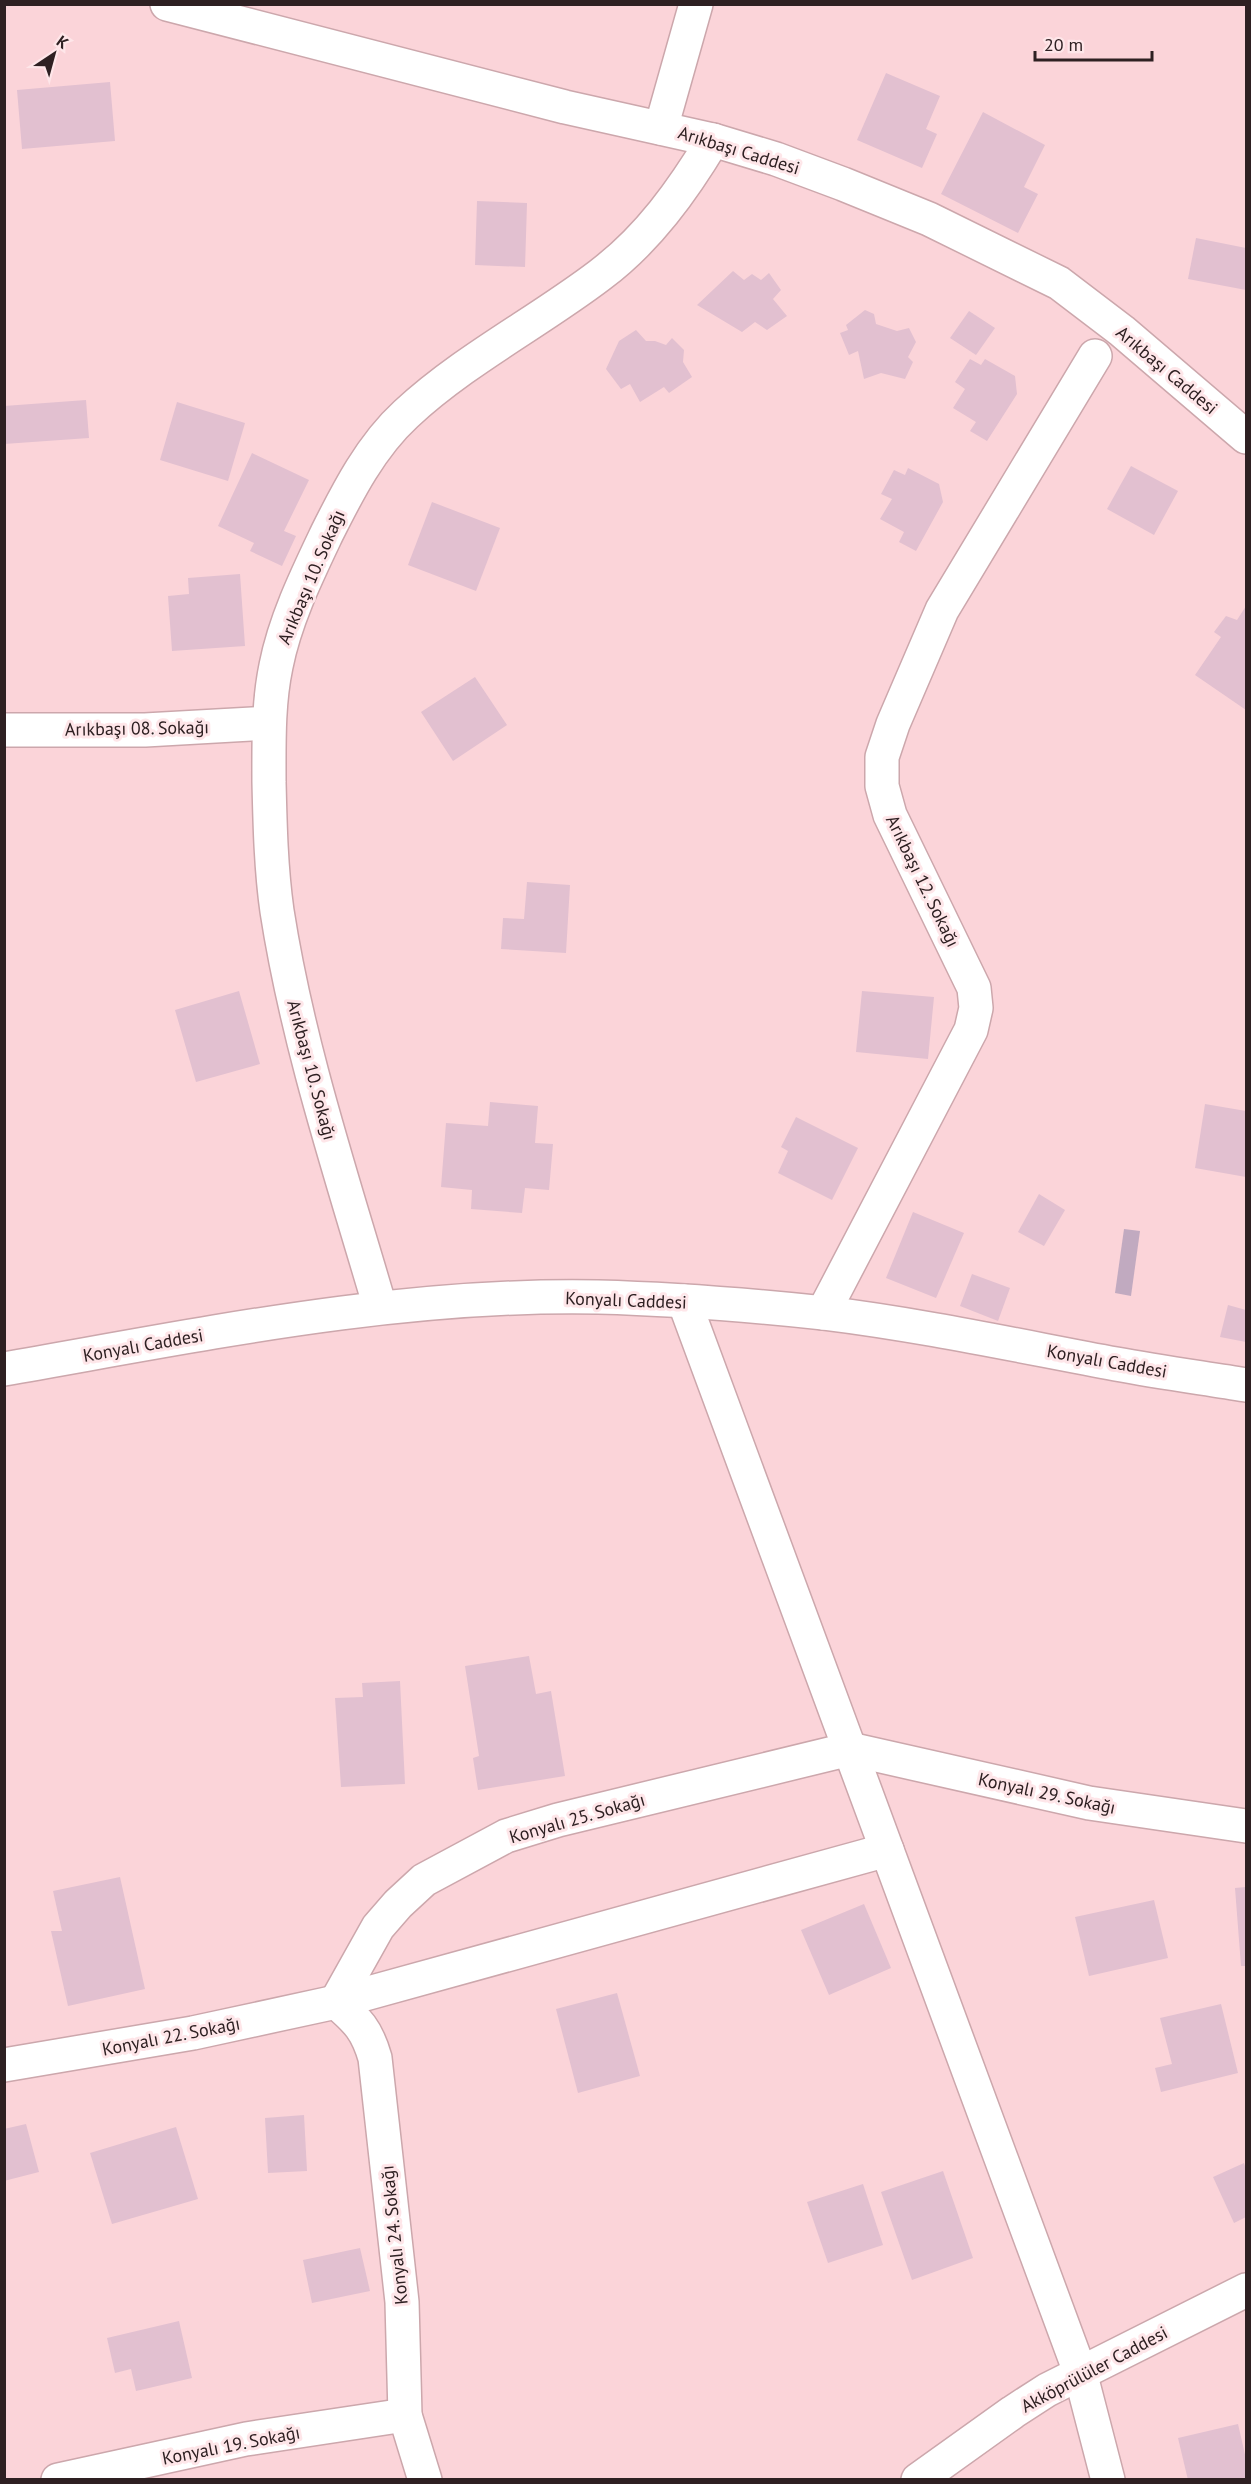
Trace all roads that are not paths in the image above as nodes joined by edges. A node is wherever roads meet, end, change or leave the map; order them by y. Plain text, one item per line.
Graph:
1 (167, 4) edge
2 (696, 4) edge
3 (661, 128) junction
4 (713, 140) junction
5 (1095, 356) dead end
6 (1246, 437) edge
7 (269, 723) junction
8 (4, 730) edge
9 (684, 1301) junction
10 (380, 1307) junction
11 (823, 1313) junction
12 (4, 1369) edge
13 (1246, 1385) edge
14 (849, 1749) junction
15 (1246, 1826) edge
16 (887, 1850) junction
17 (336, 2002) junction
18 (4, 2066) edge
19 (1246, 2290) edge
20 (1080, 2372) junction
21 (405, 2415) junction
22 (58, 2480) edge
23 (425, 2480) edge
24 (918, 2480) edge
25 (1108, 2480) edge

1 - 3 street, Arıkbaşı Caddesi
2 - 3 street
3 - 4 street, Arıkbaşı Caddesi
4 - 6 street, Arıkbaşı Caddesi
4 - 7 street, Arıkbaşı 10. Sokağı
5 - 11 street, Arıkbaşı 12. Sokağı
7 - 8 street, Arıkbaşı 08. Sokağı
7 - 10 street, Arıkbaşı 10. Sokağı
9 - 10 street, Konyalı Caddesi
9 - 11 street, Konyalı Caddesi
9 - 14 street
10 - 12 street, Konyalı Caddesi
11 - 13 street, Konyalı Caddesi
14 - 15 street, Konyalı 29. Sokağı
14 - 16 street
14 - 17 street, Konyalı 25. Sokağı
16 - 17 street, Konyalı 22. Sokağı
16 - 20 street
17 - 18 street, Konyalı 22. Sokağı
17 - 21 street, Konyalı 24. Sokağı
19 - 20 street, Akköprülüler Caddesi
20 - 24 street, Akköprülüler Caddesi
20 - 25 street
21 - 22 street, Konyalı 19. Sokağı
21 - 23 street, Konyalı 24. Sokağı

